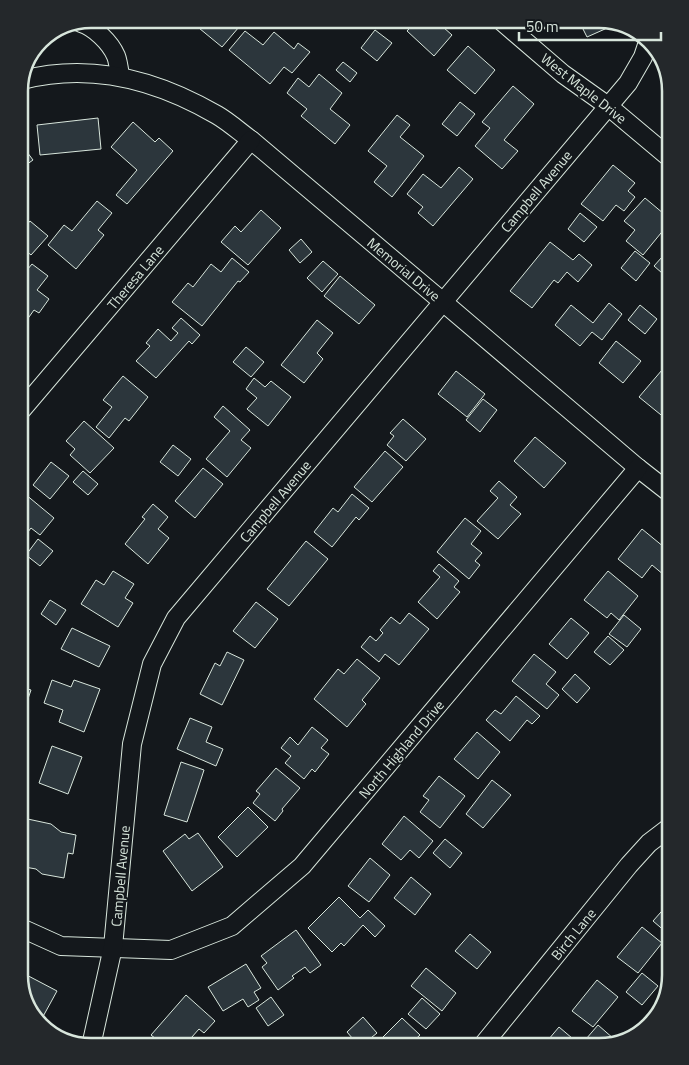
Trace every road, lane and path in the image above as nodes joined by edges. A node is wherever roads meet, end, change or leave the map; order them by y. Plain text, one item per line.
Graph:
1 (90, 27) edge
2 (509, 28) edge
3 (645, 49) edge
4 (120, 76) junction
5 (29, 78) edge
6 (608, 106) junction
7 (251, 140) junction
8 (662, 151) edge
9 (443, 302) junction
10 (28, 403) edge
11 (638, 468) junction
12 (662, 487) edge
13 (662, 833) edge
14 (27, 931) edge
15 (113, 947) junction
16 (92, 1037) edge
17 (489, 1038) edge

1 - 4 street
2 - 6 street, West Maple Drive
3 - 6 street, Campbell Avenue
4 - 5 street, Memorial Drive
4 - 7 street, Memorial Drive
6 - 8 street, West Maple Drive
6 - 9 street, Campbell Avenue
7 - 9 street, Memorial Drive
7 - 10 street, Theresa Lane
9 - 11 street, Memorial Drive
9 - 15 street, Campbell Avenue
11 - 12 street, Memorial Drive
11 - 15 street, North Highland Drive
13 - 17 street, Birch Lane
14 - 15 street, North Highland Drive
15 - 16 street, Campbell Avenue

